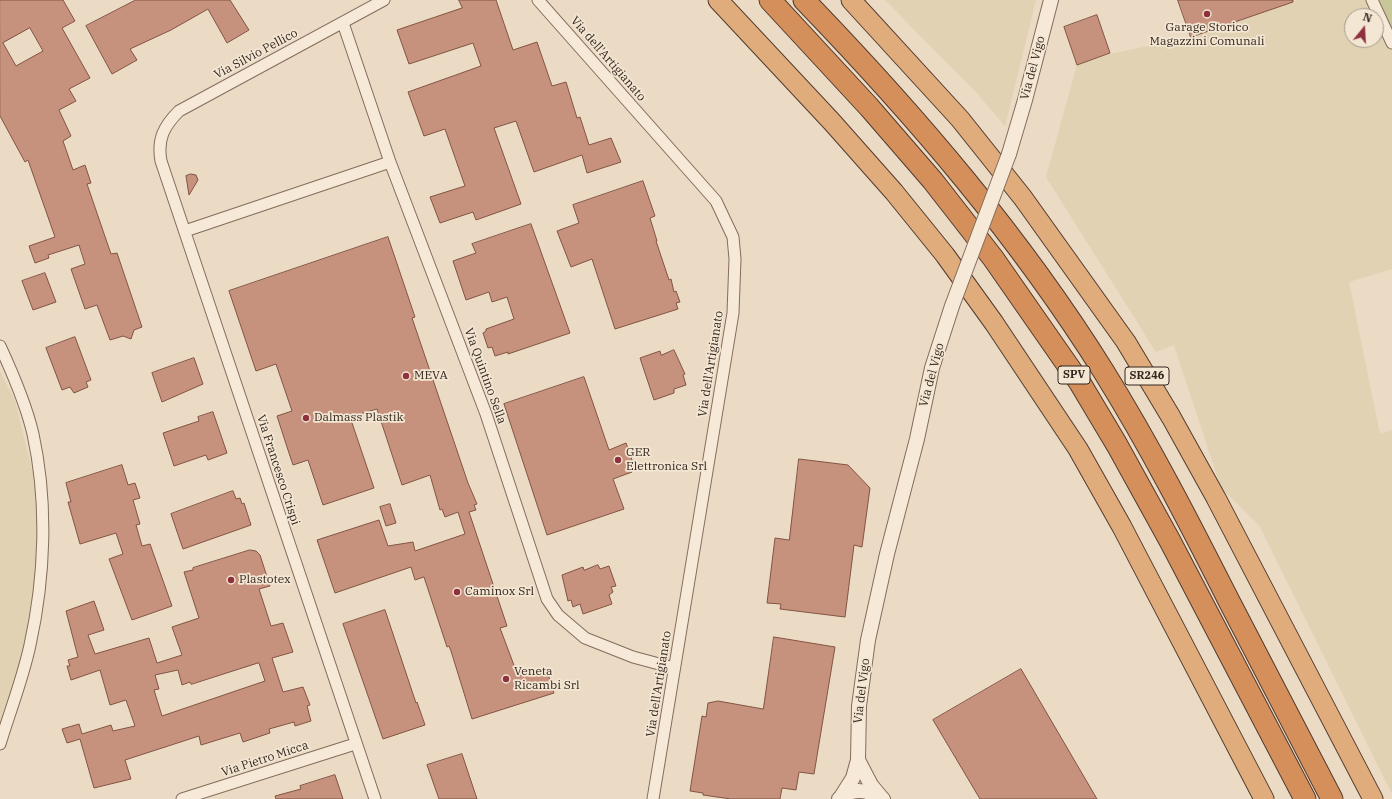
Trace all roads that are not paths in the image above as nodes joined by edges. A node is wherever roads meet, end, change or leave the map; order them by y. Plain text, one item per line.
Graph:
1 (384, 0) edge
2 (538, 0) edge
3 (718, 0) edge
4 (770, 0) edge
5 (804, 0) edge
6 (851, 0) edge
7 (1051, 0) edge
8 (1372, 0) edge
9 (343, 23) junction
10 (1392, 43) edge
11 (159, 149) joint
12 (390, 162) junction
13 (185, 231) junction
14 (0, 346) edge
15 (674, 668) junction
16 (0, 744) edge
17 (355, 744) junction
18 (858, 760) junction
19 (840, 798) edge
20 (182, 799) edge
21 (375, 799) edge
22 (653, 799) edge
23 (883, 799) edge
24 (1264, 799) edge
25 (1305, 799) edge
26 (1332, 799) edge
27 (1373, 799) edge

1 - 9 street, Via Silvio Pellico
2 - 15 street, Via dell'Artigianato
3 - 24 highway
4 - 25 highway, SPV
5 - 26 highway, SPV
6 - 27 highway, SR246
7 - 18 street, Via del Vigo, bridge
8 - 10 street
9 - 11 street, Via Silvio Pellico
9 - 12 street, Via Quintino Sella
11 - 13 street, Via Francesco Crispi
12 - 13 street
12 - 15 street, Via Quintino Sella
13 - 17 street, Via Francesco Crispi
14 - 16 street
15 - 22 street, Via dell'Artigianato
17 - 20 street, Via Pietro Micca
17 - 21 street, Via Francesco Crispi
18 - 19 street, Via del Vigo
18 - 23 street, Via del Vigo
19 - 23 street

